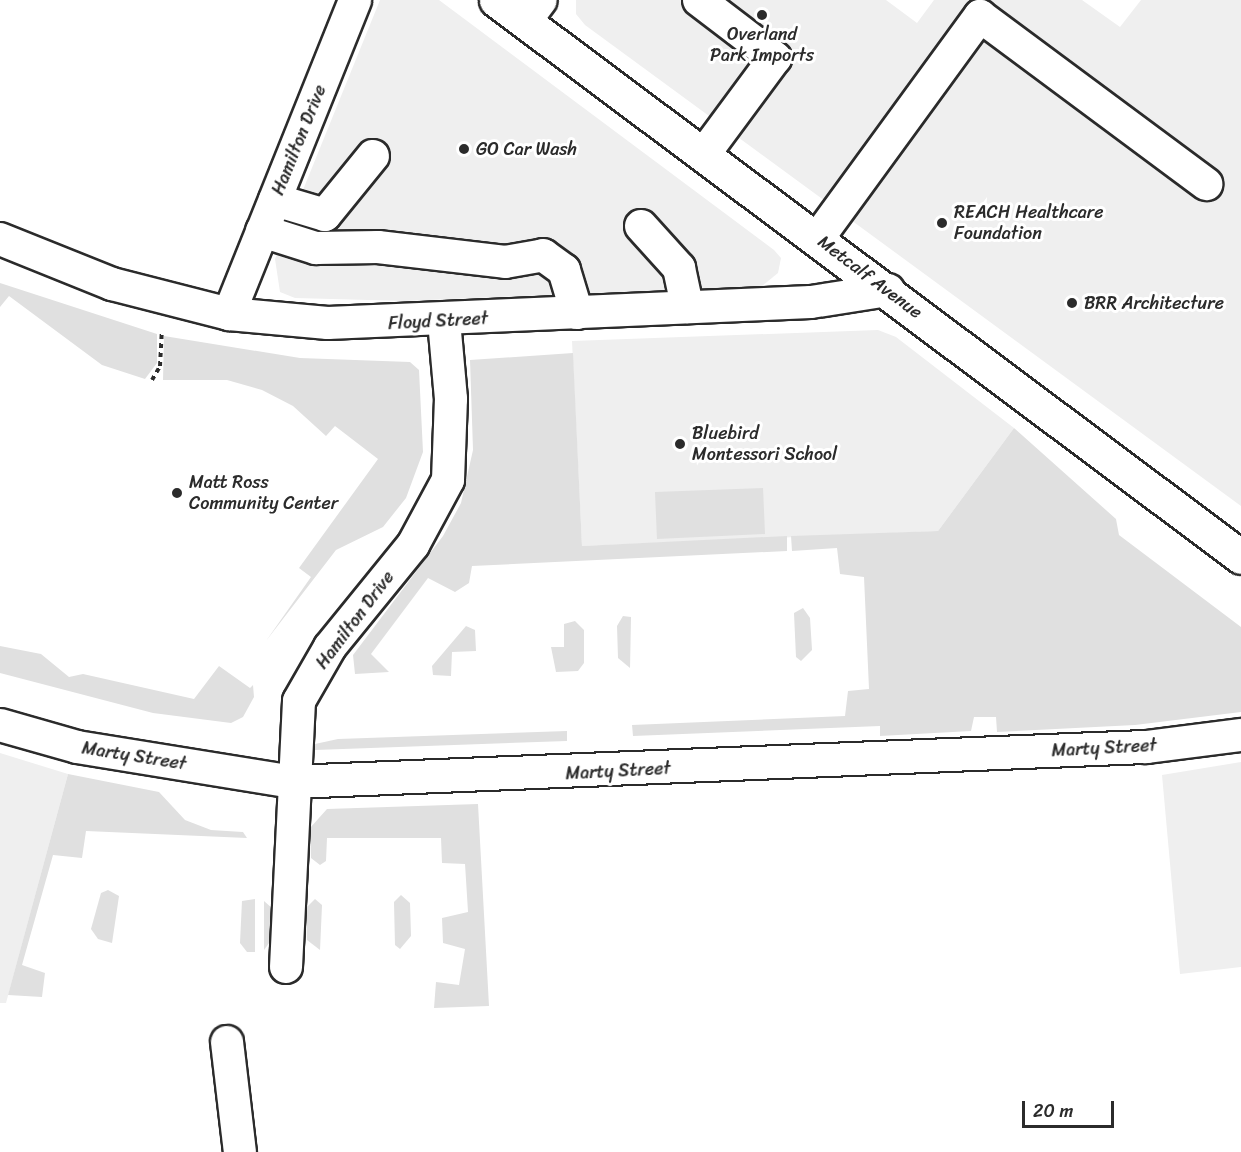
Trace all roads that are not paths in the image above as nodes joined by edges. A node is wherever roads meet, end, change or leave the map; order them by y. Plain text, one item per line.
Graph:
1 (355, 0) edge
2 (496, 0) edge
3 (699, 0) edge
4 (533, 11) edge
5 (704, 154) junction
6 (373, 156) dead end
7 (1206, 184) dead end
8 (274, 200) junction
9 (641, 226) dead end
10 (262, 231) junction
11 (0, 238) edge
12 (818, 238) junction
13 (888, 290) junction
14 (687, 308) junction
15 (229, 314) junction
16 (577, 314) junction
17 (444, 320) junction
18 (1241, 557) edge
19 (0, 725) edge
20 (1241, 735) edge
21 (292, 782) junction
22 (286, 967) dead end
23 (228, 1041) dead end
24 (240, 1152) edge

1 - 8 street, Hamilton Drive
2 - 4 main road, Metcalf Avenue
3 - 5 street
4 - 5 main road, Metcalf Avenue
5 - 12 main road, Metcalf Avenue
6 - 8 street
7 - 12 street
8 - 10 street, Hamilton Drive
9 - 14 street
10 - 15 street, Hamilton Drive
10 - 16 street
11 - 15 street, Floyd Street
12 - 13 main road, Metcalf Avenue
13 - 14 street, Floyd Street
13 - 18 main road, Metcalf Avenue
14 - 16 street, Floyd Street
15 - 17 street, Floyd Street
16 - 17 street, Floyd Street
17 - 21 street, Hamilton Drive
19 - 21 street, Marty Street
20 - 21 street, Marty Street
21 - 22 street, Hamilton Drive
23 - 24 street

